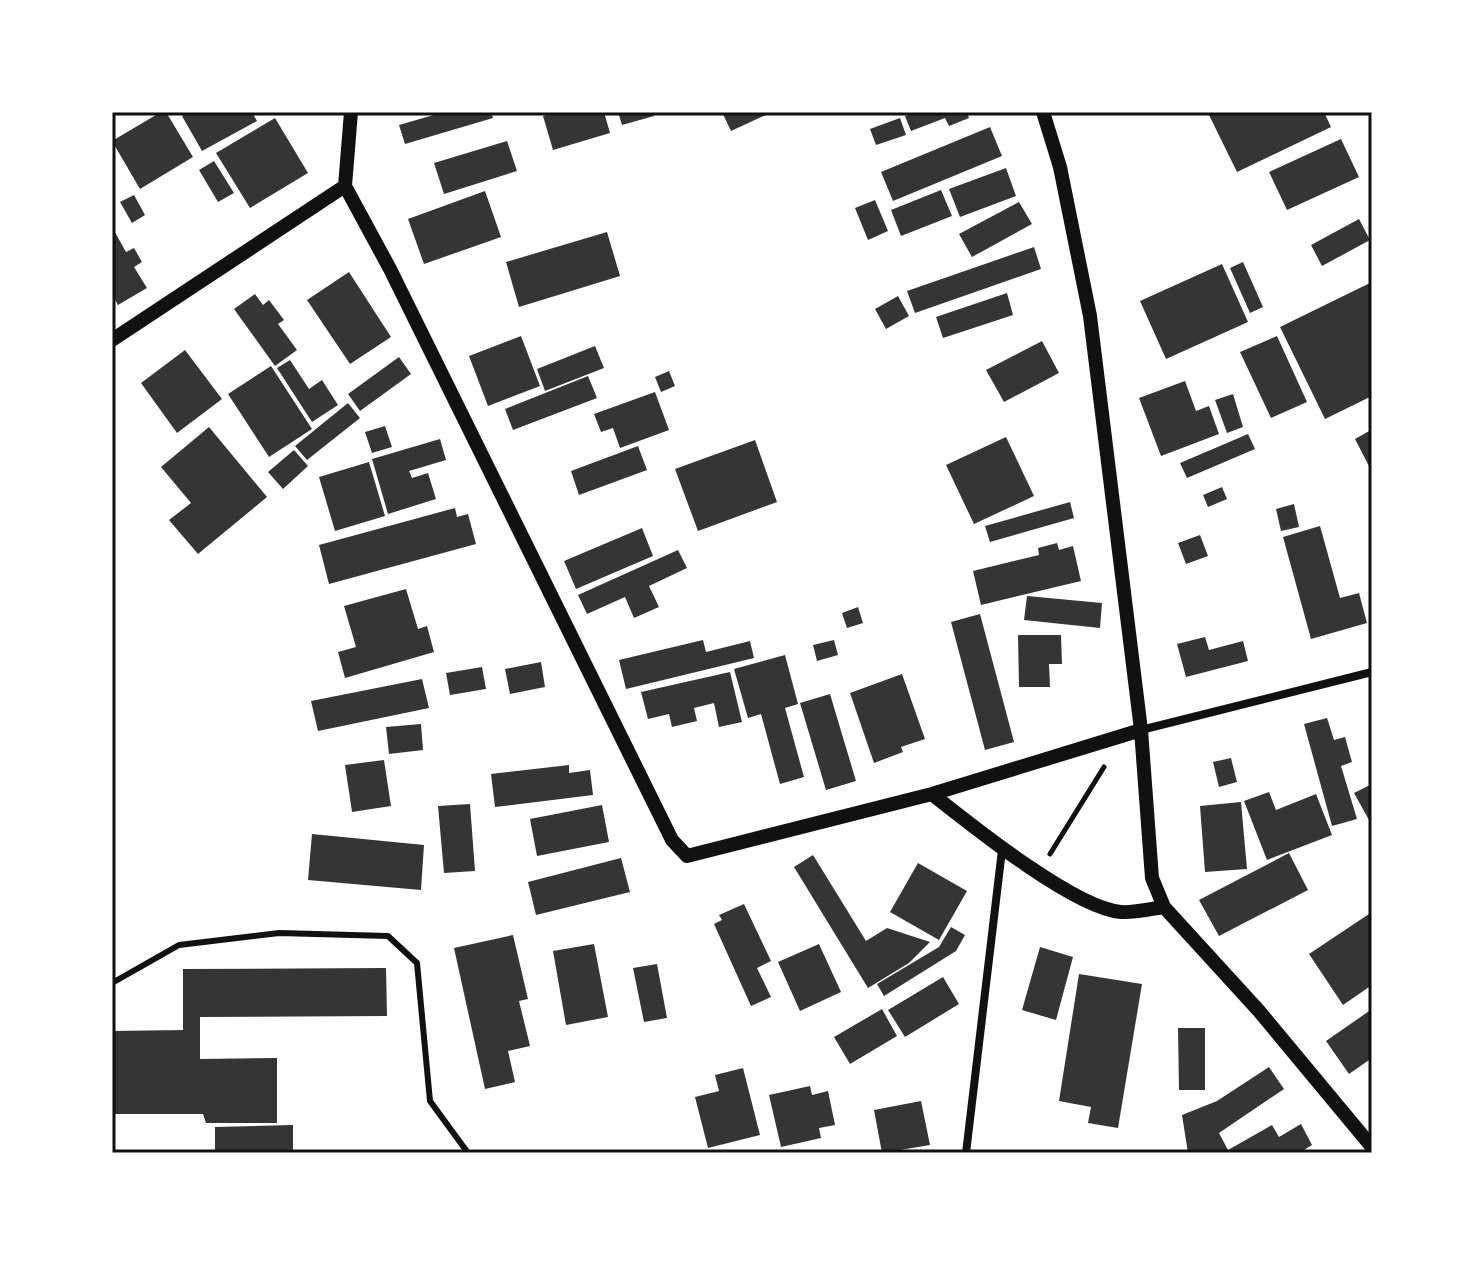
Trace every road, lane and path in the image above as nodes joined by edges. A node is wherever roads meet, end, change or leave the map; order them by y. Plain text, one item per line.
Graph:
1 (351, 112) edge
2 (1043, 112) edge
3 (345, 186) junction
4 (112, 340) edge
5 (1372, 672) edge
6 (1141, 730) junction
7 (1124, 735) junction
8 (932, 794) junction
9 (1002, 850) junction
10 (1039, 872) junction
11 (1164, 907) junction
12 (112, 983) edge
13 (1372, 1147) edge
14 (468, 1153) edge
15 (966, 1153) edge

1 - 3 street
2 - 6 street
3 - 4 street
3 - 8 street
5 - 6 street
6 - 7 street
6 - 11 street
7 - 8 street
7 - 10 path
8 - 9 street
9 - 10 street
9 - 15 street
10 - 11 street
11 - 13 street
12 - 14 lane

